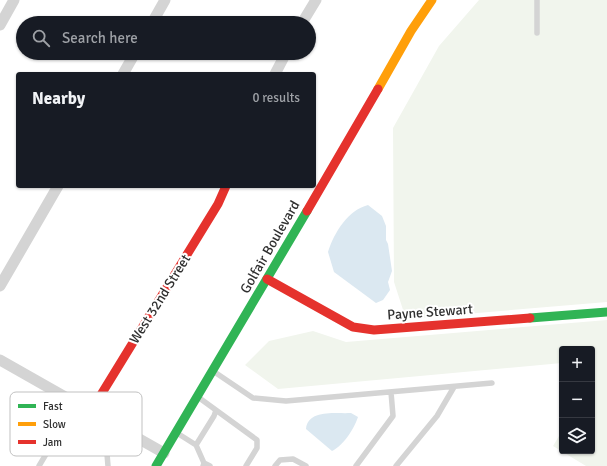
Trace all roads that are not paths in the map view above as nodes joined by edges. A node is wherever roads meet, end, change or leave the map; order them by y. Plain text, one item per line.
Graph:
1 (14, 0) edge
2 (165, 0) edge
3 (316, 0) edge
4 (432, 0) edge
5 (537, 0) edge
6 (156, 16) edge
7 (306, 16) edge
8 (0, 24) edge
9 (537, 33) dead end
10 (131, 60) edge
11 (282, 60) edge
12 (123, 72) edge
13 (276, 72) edge
14 (57, 188) edge
15 (225, 188) edge
16 (267, 279) junction
17 (0, 286) edge
18 (607, 312) edge
19 (0, 360) edge
20 (213, 371) junction
21 (492, 383) dead end
22 (454, 387) junction
23 (57, 392) edge
24 (103, 392) edge
25 (391, 392) junction
26 (198, 397) junction
27 (216, 410) junction
28 (176, 433) junction
29 (142, 440) edge
30 (196, 445) junction
31 (164, 453) junction
32 (45, 456) edge
33 (107, 456) edge
34 (206, 465) edge
35 (39, 466) edge
36 (108, 466) edge
37 (156, 466) edge
38 (246, 466) edge
39 (275, 466) edge
40 (306, 466) edge
41 (356, 466) edge
42 (396, 466) edge

1 - 8 street
2 - 6 street
3 - 7 street
4 - 16 street, Golfair Boulevard
5 - 9 lane
10 - 12 street
11 - 13 street
14 - 17 street
15 - 24 street, West 32nd Street
16 - 18 street, Payne Stewart
16 - 20 street, Golfair Boulevard
19 - 23 street
20 - 25 lane
20 - 26 street, Golfair Boulevard
21 - 22 lane
22 - 25 lane
22 - 42 lane
25 - 41 lane
26 - 27 lane
26 - 28 street, Golfair Boulevard
27 - 30 lane
27 - 38 lane
28 - 30 lane
28 - 31 street, Golfair Boulevard
29 - 31 street
30 - 34 lane
31 - 37 street, Golfair Boulevard
32 - 35 lane
33 - 36 lane
39 - 40 lane

